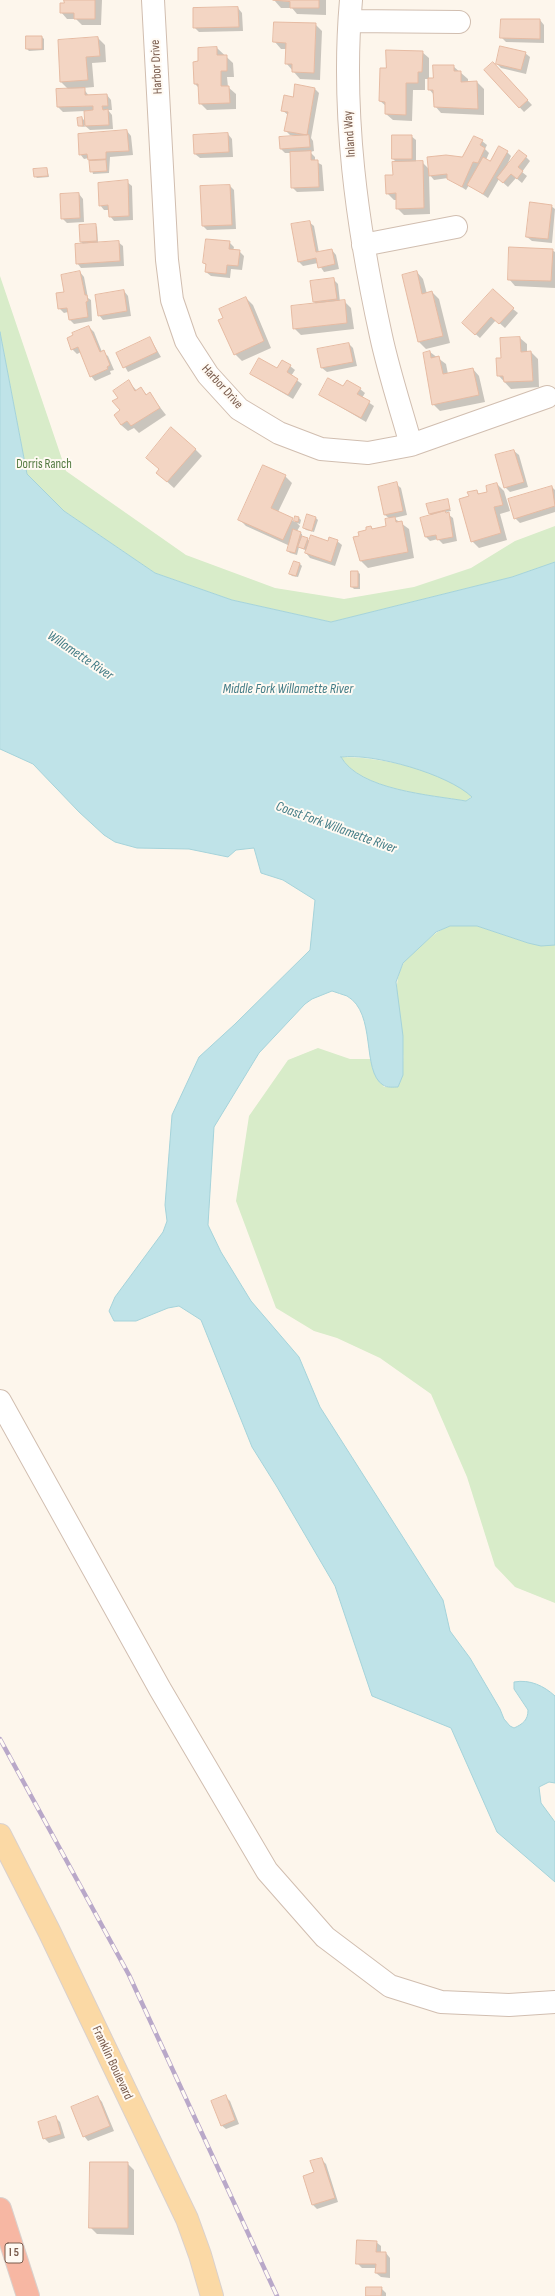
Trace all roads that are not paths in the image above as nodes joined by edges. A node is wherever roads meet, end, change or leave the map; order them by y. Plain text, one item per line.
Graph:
1 (153, 0) edge
2 (351, 0) edge
3 (350, 21) junction
4 (459, 22) dead end
5 (456, 227) dead end
6 (363, 245) junction
7 (547, 397) dead end
8 (411, 444) junction
9 (0, 1401) edge
10 (0, 1835) edge
11 (555, 2002) edge
12 (0, 2209) edge
13 (28, 2296) edge
14 (212, 2296) edge

1 - 8 street, Harbor Drive
2 - 3 street, Inland Way
3 - 4 street
3 - 6 street, Inland Way
5 - 6 street
6 - 8 street, Inland Way
7 - 8 street, Harbor Drive
9 - 11 street
10 - 14 main road, Franklin Boulevard
12 - 13 highway, I 5

